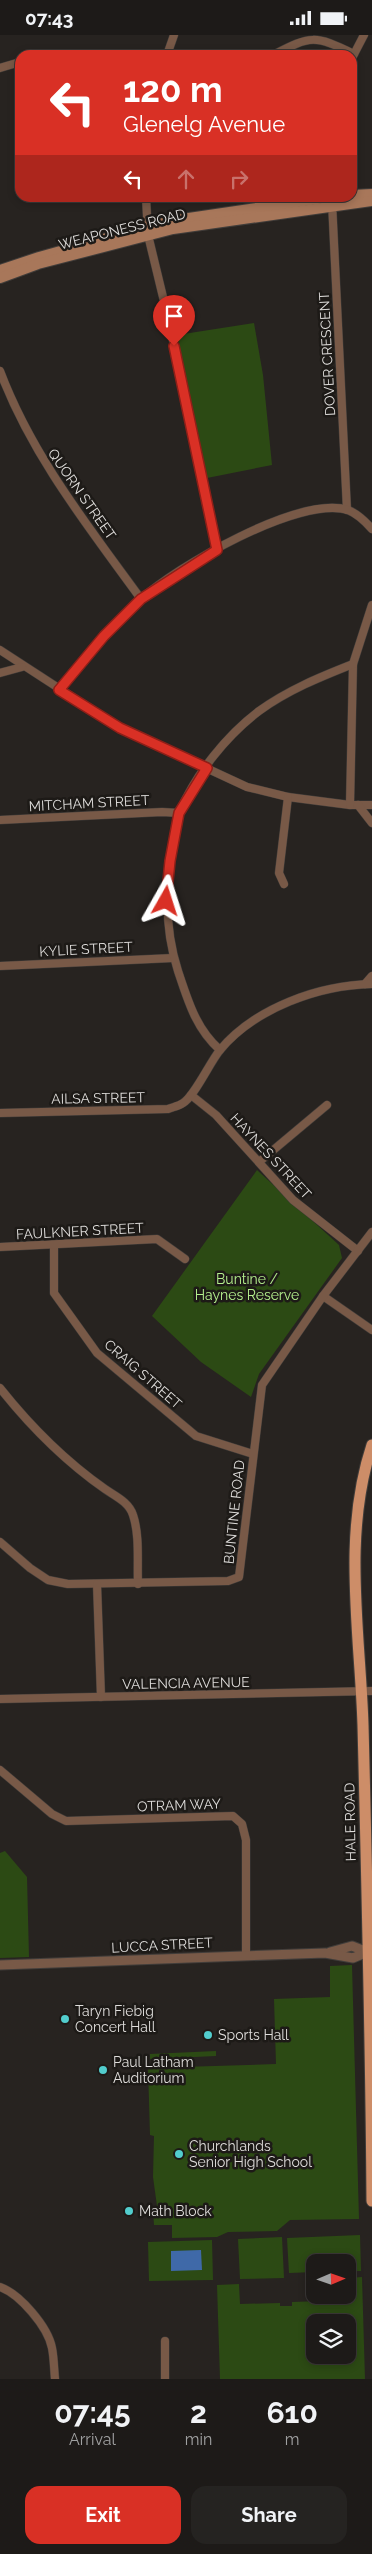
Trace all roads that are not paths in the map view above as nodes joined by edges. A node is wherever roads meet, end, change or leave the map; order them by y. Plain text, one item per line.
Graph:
1 (174, 35) edge
2 (364, 35) edge
3 (169, 50) edge
4 (281, 50) edge
5 (343, 50) edge
6 (356, 50) edge
7 (15, 64) edge
8 (0, 68) edge
9 (372, 193) edge
10 (357, 194) edge
11 (357, 201) edge
12 (372, 201) edge
13 (146, 202) edge
14 (321, 202) edge
15 (332, 202) edge
16 (147, 231) junction
17 (0, 270) edge
18 (0, 279) edge
19 (0, 371) edge
20 (347, 510) junction
21 (372, 529) edge
22 (217, 550) junction
23 (141, 599) junction
24 (372, 605) edge
25 (0, 651) edge
26 (353, 663) junction
27 (22, 667) junction
28 (0, 673) edge
29 (59, 690) junction
30 (207, 768) junction
31 (288, 797) junction
32 (354, 805) junction
33 (372, 805) edge
34 (179, 813) junction
35 (0, 820) edge
36 (372, 823) edge
37 (284, 884) dead end
38 (173, 958) junction
39 (0, 966) edge
40 (372, 976) edge
41 (368, 984) edge
42 (220, 1050) junction
43 (191, 1095) junction
44 (327, 1105) dead end
45 (0, 1113) edge
46 (259, 1162) junction
47 (372, 1232) edge
48 (54, 1246) junction
49 (0, 1247) edge
50 (358, 1251) junction
51 (185, 1259) dead end
52 (323, 1296) junction
53 (372, 1330) edge
54 (0, 1388) edge
55 (372, 1445) edge
56 (253, 1454) junction
57 (0, 1542) edge
58 (97, 1584) junction
59 (138, 1584) junction
60 (367, 1691) edge
61 (101, 1697) junction
62 (0, 1699) edge
63 (0, 1770) edge
64 (371, 1952) edge
65 (246, 1955) junction
66 (0, 1965) edge
67 (371, 2040) edge
68 (372, 2201) edge
69 (0, 2287) edge
70 (165, 2341) dead end
71 (55, 2379) edge
72 (165, 2379) edge

1 - 3 street
2 - 6 street
4 - 5 street
7 - 8 street
9 - 10 main road
11 - 12 main road, WEAPONESS ROAD
13 - 16 street
14 - 16 main road, WEAPONESS ROAD
15 - 20 street, DOVER CRESCENT
16 - 17 main road, WEAPONESS ROAD
16 - 18 main road, WEAPONESS ROAD
16 - 22 street
19 - 23 street, QUORN STREET
20 - 21 street
20 - 22 street
22 - 23 street
23 - 29 street
24 - 26 street
25 - 27 street
26 - 30 street
26 - 32 street
27 - 28 street
27 - 29 street
29 - 30 street
30 - 31 street
30 - 34 street
31 - 32 street
31 - 37 street
32 - 33 street
32 - 36 street
34 - 35 street, MITCHAM STREET
34 - 38 street
38 - 39 street, KYLIE STREET
38 - 42 street
40 - 41 street
41 - 42 street
42 - 43 street
43 - 45 street, AILSA STREET
43 - 46 street, HAYNES STREET
44 - 46 street
46 - 50 street, HAYNES STREET
47 - 50 street, BUNTINE ROAD
48 - 49 street, FAULKNER STREET
48 - 51 street, FAULKNER STREET
48 - 56 street, CRAIG STREET
50 - 52 street, BUNTINE ROAD
52 - 53 street
52 - 56 street, BUNTINE ROAD
54 - 59 street
55 - 60 main road, HALE ROAD
56 - 59 street, BUNTINE ROAD
57 - 58 street, BUNTINE ROAD
58 - 59 street, BUNTINE ROAD
58 - 61 street
60 - 61 street, VALENCIA AVENUE
60 - 64 main road, HALE ROAD
61 - 62 street, VALENCIA AVENUE
63 - 65 street, OTRAM WAY
64 - 65 street, LUCCA STREET
64 - 67 main road, HALE ROAD
65 - 66 street, LUCCA STREET
67 - 68 main road, HALE ROAD
69 - 71 street
70 - 72 street

